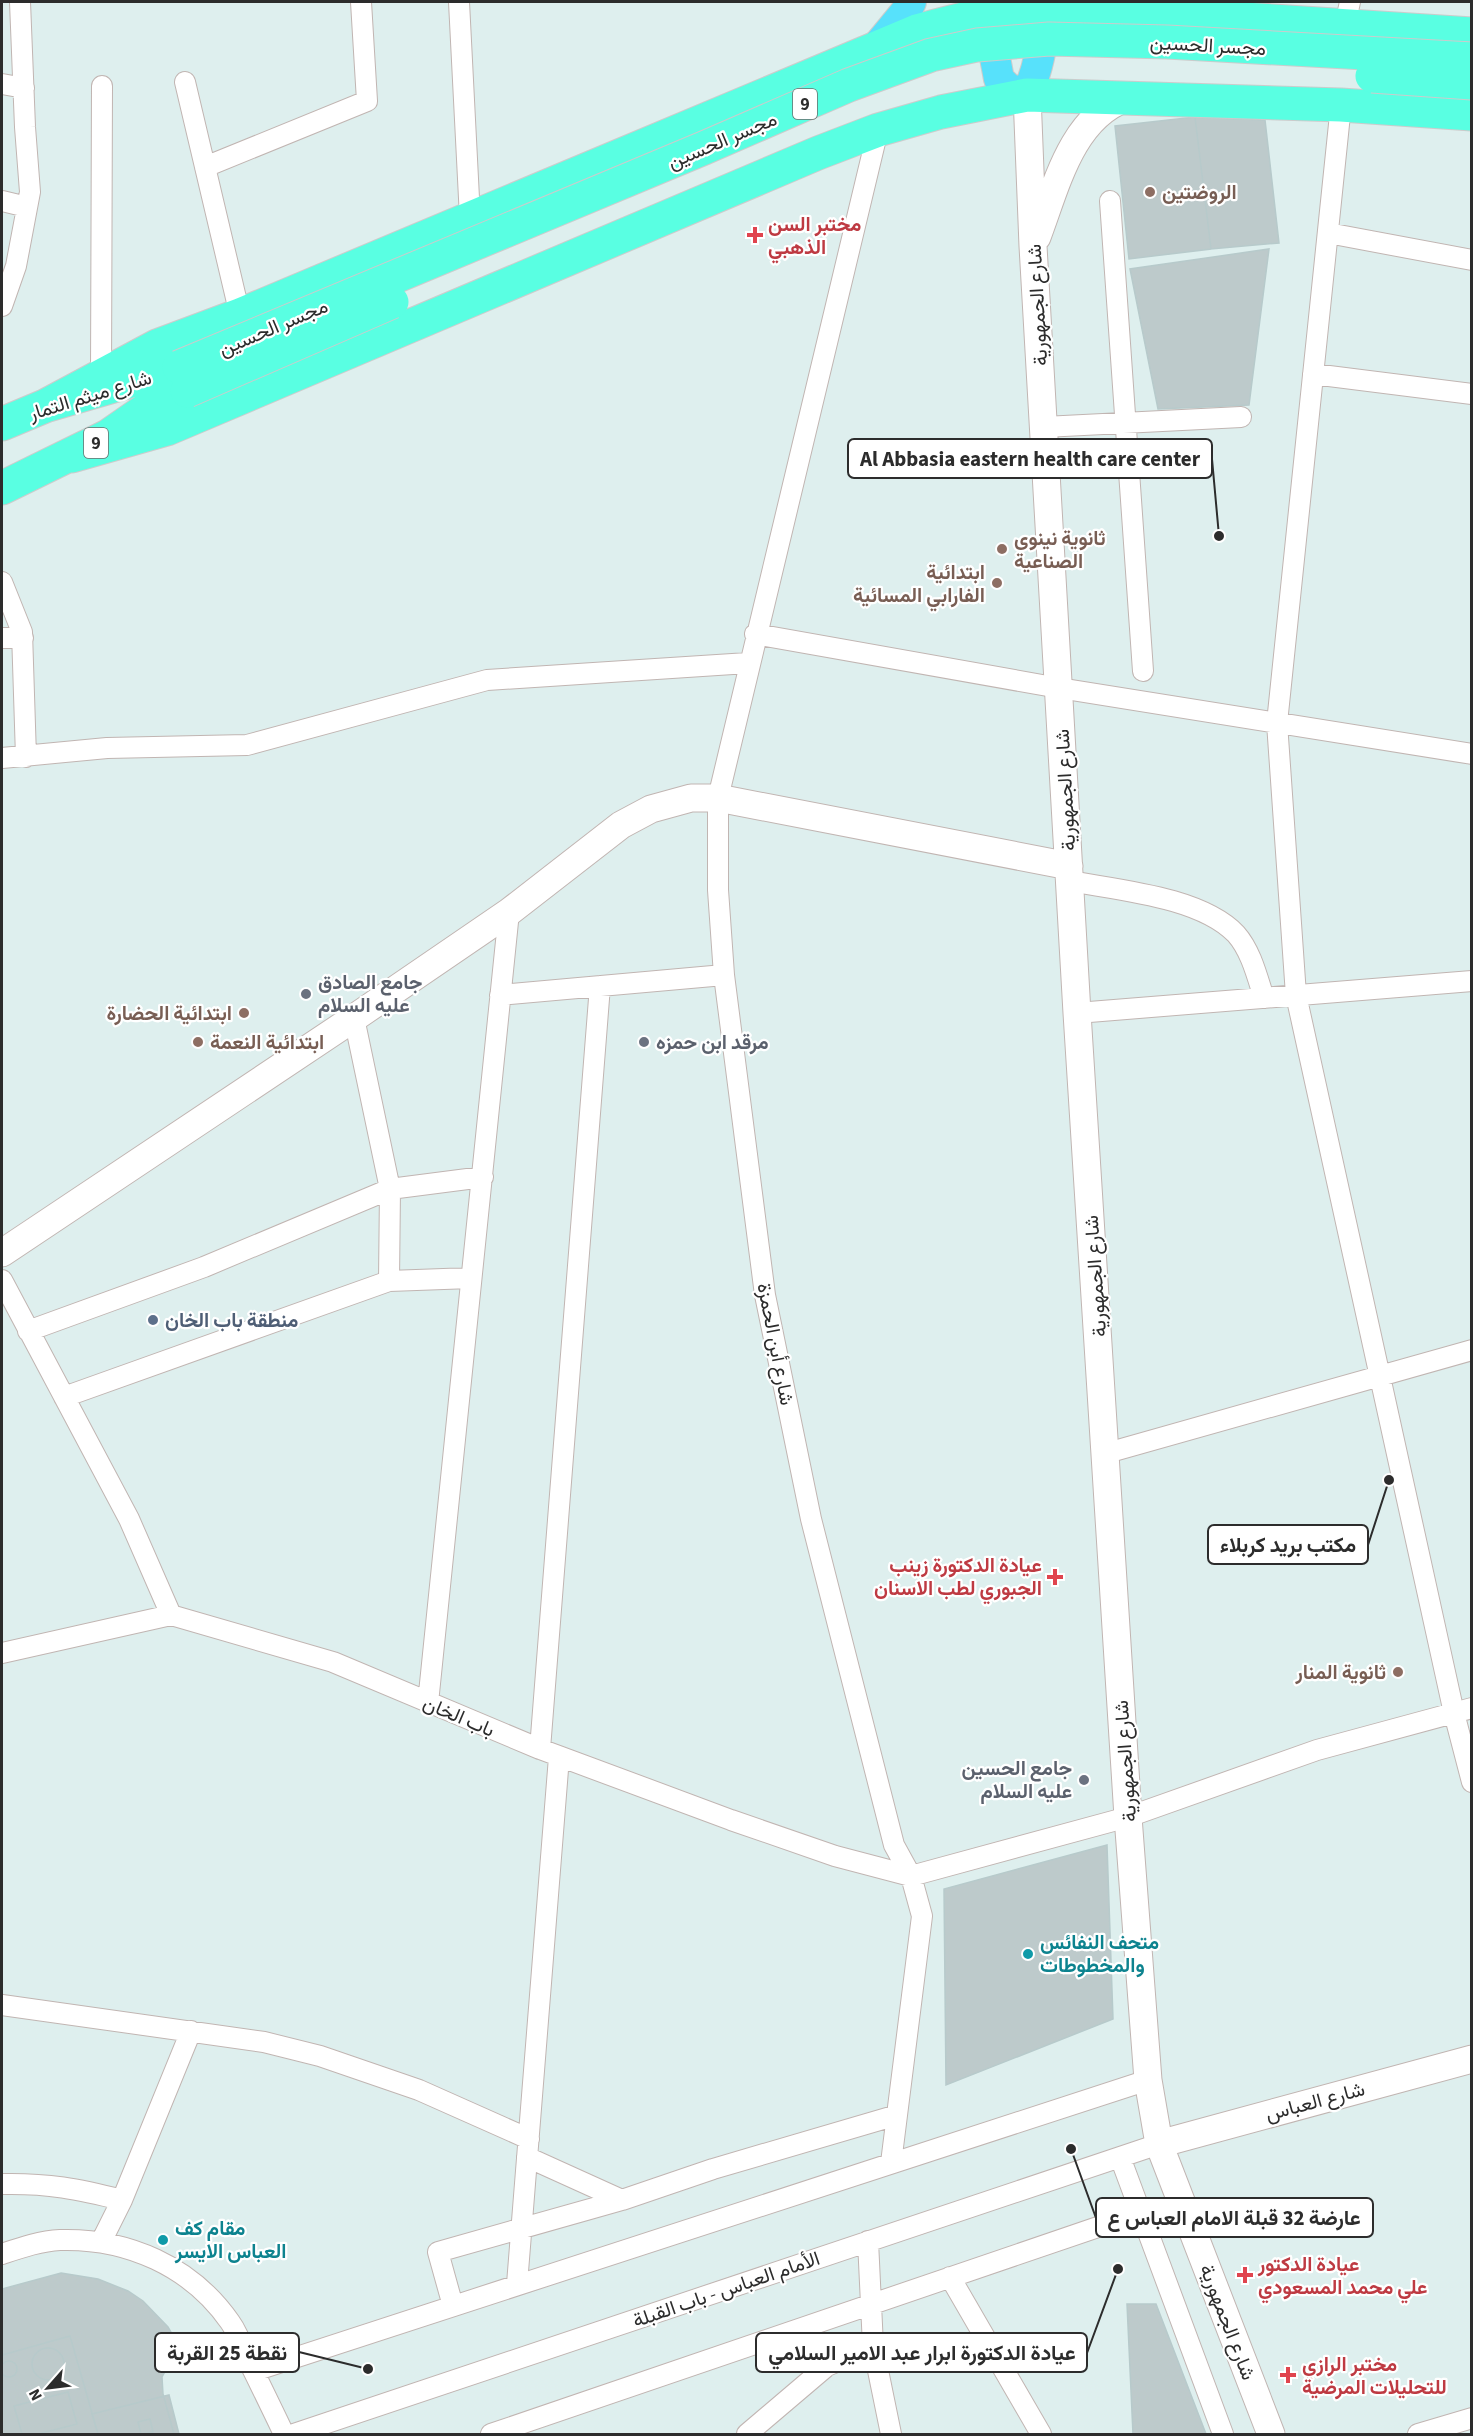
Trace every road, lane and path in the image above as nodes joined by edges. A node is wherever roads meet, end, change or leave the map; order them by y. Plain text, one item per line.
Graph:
1 (20, 2) edge
2 (361, 2) edge
3 (459, 2) edge
4 (911, 2) edge
5 (1042, 4) edge
6 (1128, 7) edge
7 (986, 8) edge
8 (1177, 8) edge
9 (1347, 13) edge
10 (1472, 34) edge
11 (875, 49) junction
12 (1472, 59) edge
13 (185, 82) dead end
14 (1472, 83) edge
15 (2, 84) edge
16 (102, 86) dead end
17 (24, 88) junction
18 (1027, 95) junction
19 (1126, 98) junction
20 (1341, 105) junction
21 (1472, 114) edge
22 (878, 130) junction
23 (205, 167) junction
24 (2, 201) edge
25 (1110, 201) dead end
26 (27, 207) junction
27 (470, 218) junction
28 (1328, 233) junction
29 (1033, 246) junction
30 (1472, 260) edge
31 (2, 306) edge
32 (240, 315) junction
33 (1313, 374) junction
34 (101, 375) junction
35 (183, 379) junction
36 (1472, 394) edge
37 (45, 406) junction
38 (1241, 417) dead end
39 (1126, 423) junction
40 (2, 424) edge
41 (1044, 427) junction
42 (72, 456) junction
43 (2, 488) edge
44 (2, 582) edge
45 (755, 634) junction
46 (2, 638) edge
47 (23, 638) junction
48 (748, 663) junction
49 (1143, 671) dead end
50 (1059, 688) junction
51 (1277, 723) junction
52 (1472, 754) edge
53 (26, 757) junction
54 (2, 758) edge
55 (718, 798) junction
56 (1070, 873) junction
57 (508, 912) junction
58 (724, 975) junction
59 (1472, 981) edge
60 (600, 986) junction
61 (500, 995) junction
62 (1296, 995) junction
63 (1264, 998) junction
64 (1077, 1012) junction
65 (354, 1018) junction
66 (483, 1177) junction
67 (390, 1189) junction
68 (2, 1253) edge
69 (471, 1278) junction
70 (2, 1280) edge
71 (389, 1281) junction
72 (28, 1330) junction
73 (1472, 1350) edge
74 (1380, 1378) junction
75 (64, 1397) junction
76 (1107, 1453) junction
77 (171, 1615) junction
78 (2, 1653) edge
79 (428, 1703) junction
80 (1463, 1711) edge
81 (540, 1749) junction
82 (559, 1757) junction
83 (1472, 1782) edge
84 (1128, 1817) junction
85 (911, 1876) junction
86 (2, 2005) edge
87 (191, 2031) junction
88 (1472, 2058) edge
89 (1148, 2079) junction
90 (897, 2115) junction
91 (1159, 2144) junction
92 (528, 2148) junction
93 (1120, 2157) junction
94 (891, 2163) junction
95 (2, 2184) edge
96 (122, 2200) junction
97 (622, 2200) junction
98 (1142, 2212) junction
99 (521, 2228) junction
100 (868, 2241) junction
101 (101, 2242) junction
102 (2, 2254) edge
103 (950, 2277) junction
104 (517, 2284) junction
105 (870, 2304) junction
106 (453, 2306) junction
107 (873, 2346) junction
108 (254, 2371) junction
109 (1472, 2418) edge
110 (508, 2431) edge
111 (284, 2434) edge
112 (294, 2434) edge
113 (491, 2434) edge
114 (747, 2434) edge
115 (891, 2434) edge
116 (1041, 2434) edge
117 (1223, 2434) edge
118 (1271, 2434) edge
119 (1418, 2434) edge

1 - 17 street
2 - 23 street
3 - 27 street
4 - 11 main road
5 - 6 highway
5 - 7 highway
5 - 18 main road
6 - 8 highway
7 - 11 highway
7 - 18 main road
8 - 9 highway
9 - 10 highway
11 - 27 highway
12 - 35 highway, مجسر الحسين / 9, bridge
13 - 23 street
14 - 35 highway, مجسر الحسين / 9, bridge
15 - 17 street
16 - 34 street
17 - 26 street
18 - 19 highway
18 - 22 highway
18 - 29 main road, شارع الجمهورية
19 - 20 highway
19 - 29 main road
20 - 21 highway
20 - 28 street
22 - 42 highway
22 - 45 street, شارع أبن الحمزة
23 - 32 street
24 - 26 street
25 - 39 street
26 - 31 street
27 - 32 highway
28 - 30 street
28 - 33 street
29 - 41 main road, شارع الجمهورية
32 - 34 highway
33 - 36 street
33 - 51 street
34 - 37 highway
35 - 37 highway, شارع ميثم التمار / 9
35 - 42 highway, شارع ميثم التمار / 9
37 - 40 highway, شارع ميثم التمار / 9
38 - 39 street
39 - 41 street
39 - 49 street
41 - 50 main road, شارع الجمهورية
42 - 43 highway, شارع ميثم التمار / 9
44 - 47 street
45 - 48 street, شارع أبن الحمزة
45 - 50 street
46 - 47 street
47 - 53 street
48 - 53 street
48 - 55 street, شارع أبن الحمزة
50 - 51 street
50 - 56 main road, شارع الجمهورية
51 - 52 street
51 - 62 street
53 - 54 street
55 - 56 main road
55 - 57 main road
55 - 58 street, شارع أبن الحمزة
56 - 63 street
56 - 64 main road, شارع الجمهورية
57 - 61 street
57 - 65 main road
58 - 60 street
58 - 85 street, شارع أبن الحمزة
59 - 62 street
60 - 61 street
60 - 81 street
61 - 66 street
62 - 63 street
62 - 74 street
63 - 64 street
64 - 76 main road, شارع الجمهورية
65 - 67 street
65 - 68 main road
66 - 67 street
66 - 69 street
67 - 71 street
67 - 72 street
69 - 71 street
69 - 79 street
70 - 72 street
71 - 75 street
72 - 75 street
73 - 74 street
74 - 76 street
74 - 80 street
75 - 77 street
76 - 84 main road, شارع الجمهورية
77 - 78 street, باب الخان
77 - 79 street, باب الخان
79 - 81 street, باب الخان
80 - 83 street
80 - 84 street
81 - 82 street, باب الخان
82 - 85 street, باب الخان
82 - 92 street
84 - 85 street
84 - 89 main road, شارع الجمهورية
85 - 90 street, شارع أبن الحمزة
86 - 87 street
87 - 92 street
87 - 96 street
88 - 91 main road, شارع العباس
89 - 91 main road, شارع الجمهورية
89 - 94 street
90 - 94 street, شارع أبن الحمزة
90 - 97 street
91 - 93 street, الأمام العباس - باب القبلة
91 - 118 main road, شارع الجمهورية
92 - 97 street
92 - 99 street
93 - 98 street
93 - 100 street, الأمام العباس - باب القبلة
94 - 104 street
95 - 96 street
96 - 101 street
97 - 99 street
98 - 103 street
98 - 117 street
99 - 104 street
99 - 106 street
100 - 105 street
100 - 112 street, الأمام العباس - باب القبلة
101 - 102 street
101 - 108 street
103 - 105 street
103 - 116 street
104 - 106 street
105 - 107 street
105 - 110 street
106 - 108 street
107 - 114 street
107 - 115 street
108 - 111 street
109 - 119 street
110 - 113 street

